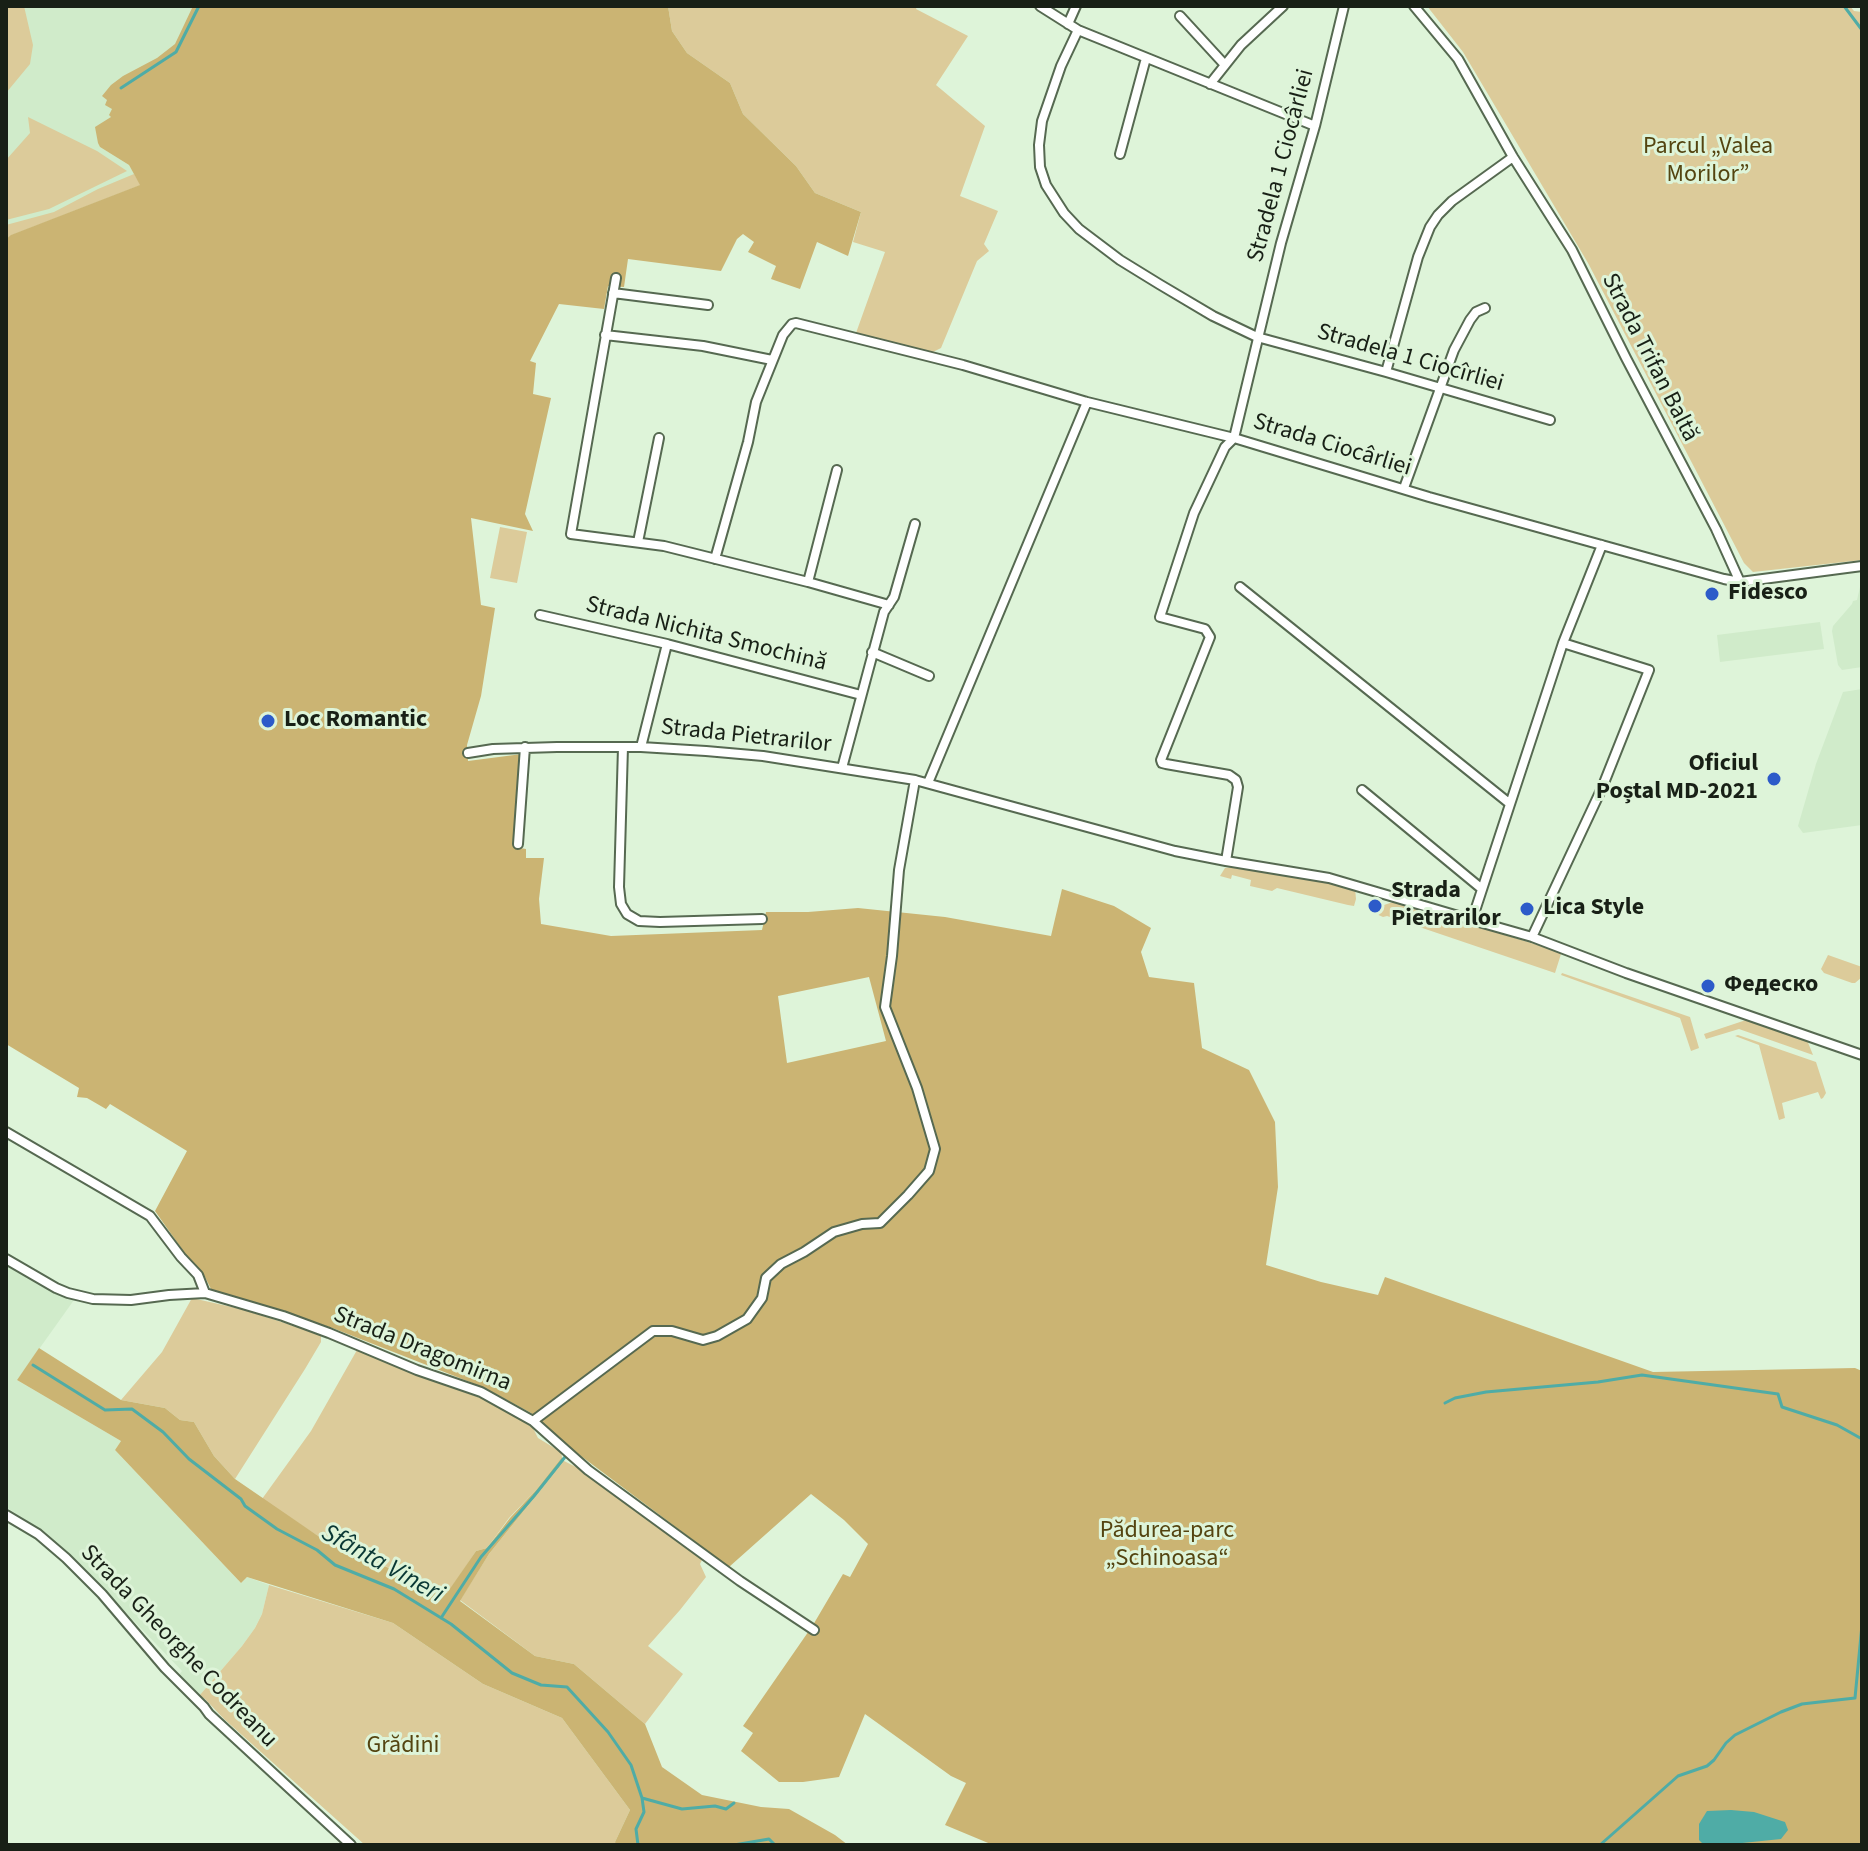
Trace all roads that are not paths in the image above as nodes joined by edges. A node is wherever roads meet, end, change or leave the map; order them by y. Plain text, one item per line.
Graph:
1 (1040, 6) edge
2 (1076, 6) edge
3 (1283, 6) edge
4 (1344, 6) edge
5 (1414, 6) edge
6 (1180, 16) dead end
7 (1068, 24) junction
8 (1078, 30) junction
9 (1146, 58) junction
10 (1225, 65) junction
11 (1210, 84) junction
12 (1315, 126) junction
13 (1120, 154) dead end
14 (1513, 157) junction
15 (616, 278) dead end
16 (613, 293) junction
17 (708, 305) dead end
18 (1485, 308) dead end
19 (605, 335) junction
20 (1257, 337) junction
21 (772, 360) junction
22 (1386, 372) junction
23 (1439, 388) junction
24 (1087, 402) junction
25 (1550, 420) dead end
26 (659, 438) dead end
27 (1234, 438) junction
28 (837, 470) dead end
29 (1404, 488) junction
30 (915, 524) dead end
31 (638, 542) junction
32 (1602, 545) junction
33 (715, 559) junction
34 (1862, 566) edge
35 (808, 582) junction
36 (1740, 582) junction
37 (1240, 587) dead end
38 (889, 605) junction
39 (540, 615) dead end
40 (1563, 643) junction
41 (667, 644) junction
42 (872, 652) junction
43 (929, 676) dead end
44 (861, 695) junction
45 (525, 747) junction
46 (623, 747) junction
47 (641, 747) junction
48 (468, 753) dead end
49 (842, 768) junction
50 (915, 780) junction
51 (928, 783) junction
52 (1362, 790) dead end
53 (1509, 803) junction
54 (518, 844) dead end
55 (1226, 861) junction
56 (1482, 889) junction
57 (762, 919) dead end
58 (1472, 920) junction
59 (1532, 937) junction
60 (1862, 1055) edge
61 (6, 1132) edge
62 (6, 1259) edge
63 (205, 1293) junction
64 (533, 1421) junction
65 (6, 1515) edge
66 (814, 1630) dead end
67 (351, 1845) edge

1 - 7 street
2 - 7 street
3 - 10 street
4 - 12 street, Stradela 1 Ciocârliei
5 - 14 street, Strada Trifan Baltă
6 - 10 street
7 - 8 street
8 - 9 street
8 - 20 street
9 - 11 street
9 - 13 street
10 - 11 street
11 - 12 street
12 - 20 street, Stradela 1 Ciocârliei
14 - 22 street
14 - 36 street, Strada Trifan Baltă
15 - 16 street
16 - 17 street
16 - 19 street
18 - 23 street
19 - 21 street
19 - 31 street
20 - 22 street, Stradela 1 Ciocîrliei
20 - 27 street, Stradela 1 Ciocârliei
21 - 24 street, Strada Ciocârliei
21 - 33 street
22 - 23 street, Stradela 1 Ciocîrliei
23 - 25 street, Stradela 1 Ciocîrliei
23 - 29 street
24 - 27 street, Strada Ciocârliei
24 - 51 street
26 - 31 street
27 - 29 street, Strada Ciocârliei
27 - 55 street, Stradela 1 Ciocârliei
28 - 35 street
29 - 32 street, Strada Ciocârliei
30 - 38 street
31 - 33 street
32 - 36 street, Strada Ciocârliei
32 - 40 street
33 - 35 street
34 - 36 street, Strada Ciocârliei
35 - 38 street
37 - 53 street
38 - 42 street
39 - 41 street, Strada Nichita Smochină
40 - 53 street
40 - 59 street
41 - 44 street, Strada Nichita Smochină
41 - 47 street, Strada Pietrarilor
42 - 43 street
42 - 44 street
44 - 49 street
45 - 46 street, Strada Pietrarilor
45 - 48 street, Strada Pietrarilor
45 - 54 street
46 - 47 street, Strada Pietrarilor
46 - 57 street
47 - 49 street, Strada Pietrarilor
49 - 50 street, Strada Pietrarilor
50 - 51 street, Strada Pietrarilor
50 - 64 street
51 - 55 street, Strada Pietrarilor
52 - 56 street
53 - 56 street
55 - 58 street, Strada Pietrarilor
56 - 58 street
58 - 59 street, Strada Pietrarilor
59 - 60 street, Strada Pietrarilor
61 - 63 street
62 - 63 street, Strada Dragomirna
63 - 64 street, Strada Dragomirna
64 - 66 street, Strada Dragomirna
65 - 67 street, Strada Gheorghe Codreanu

